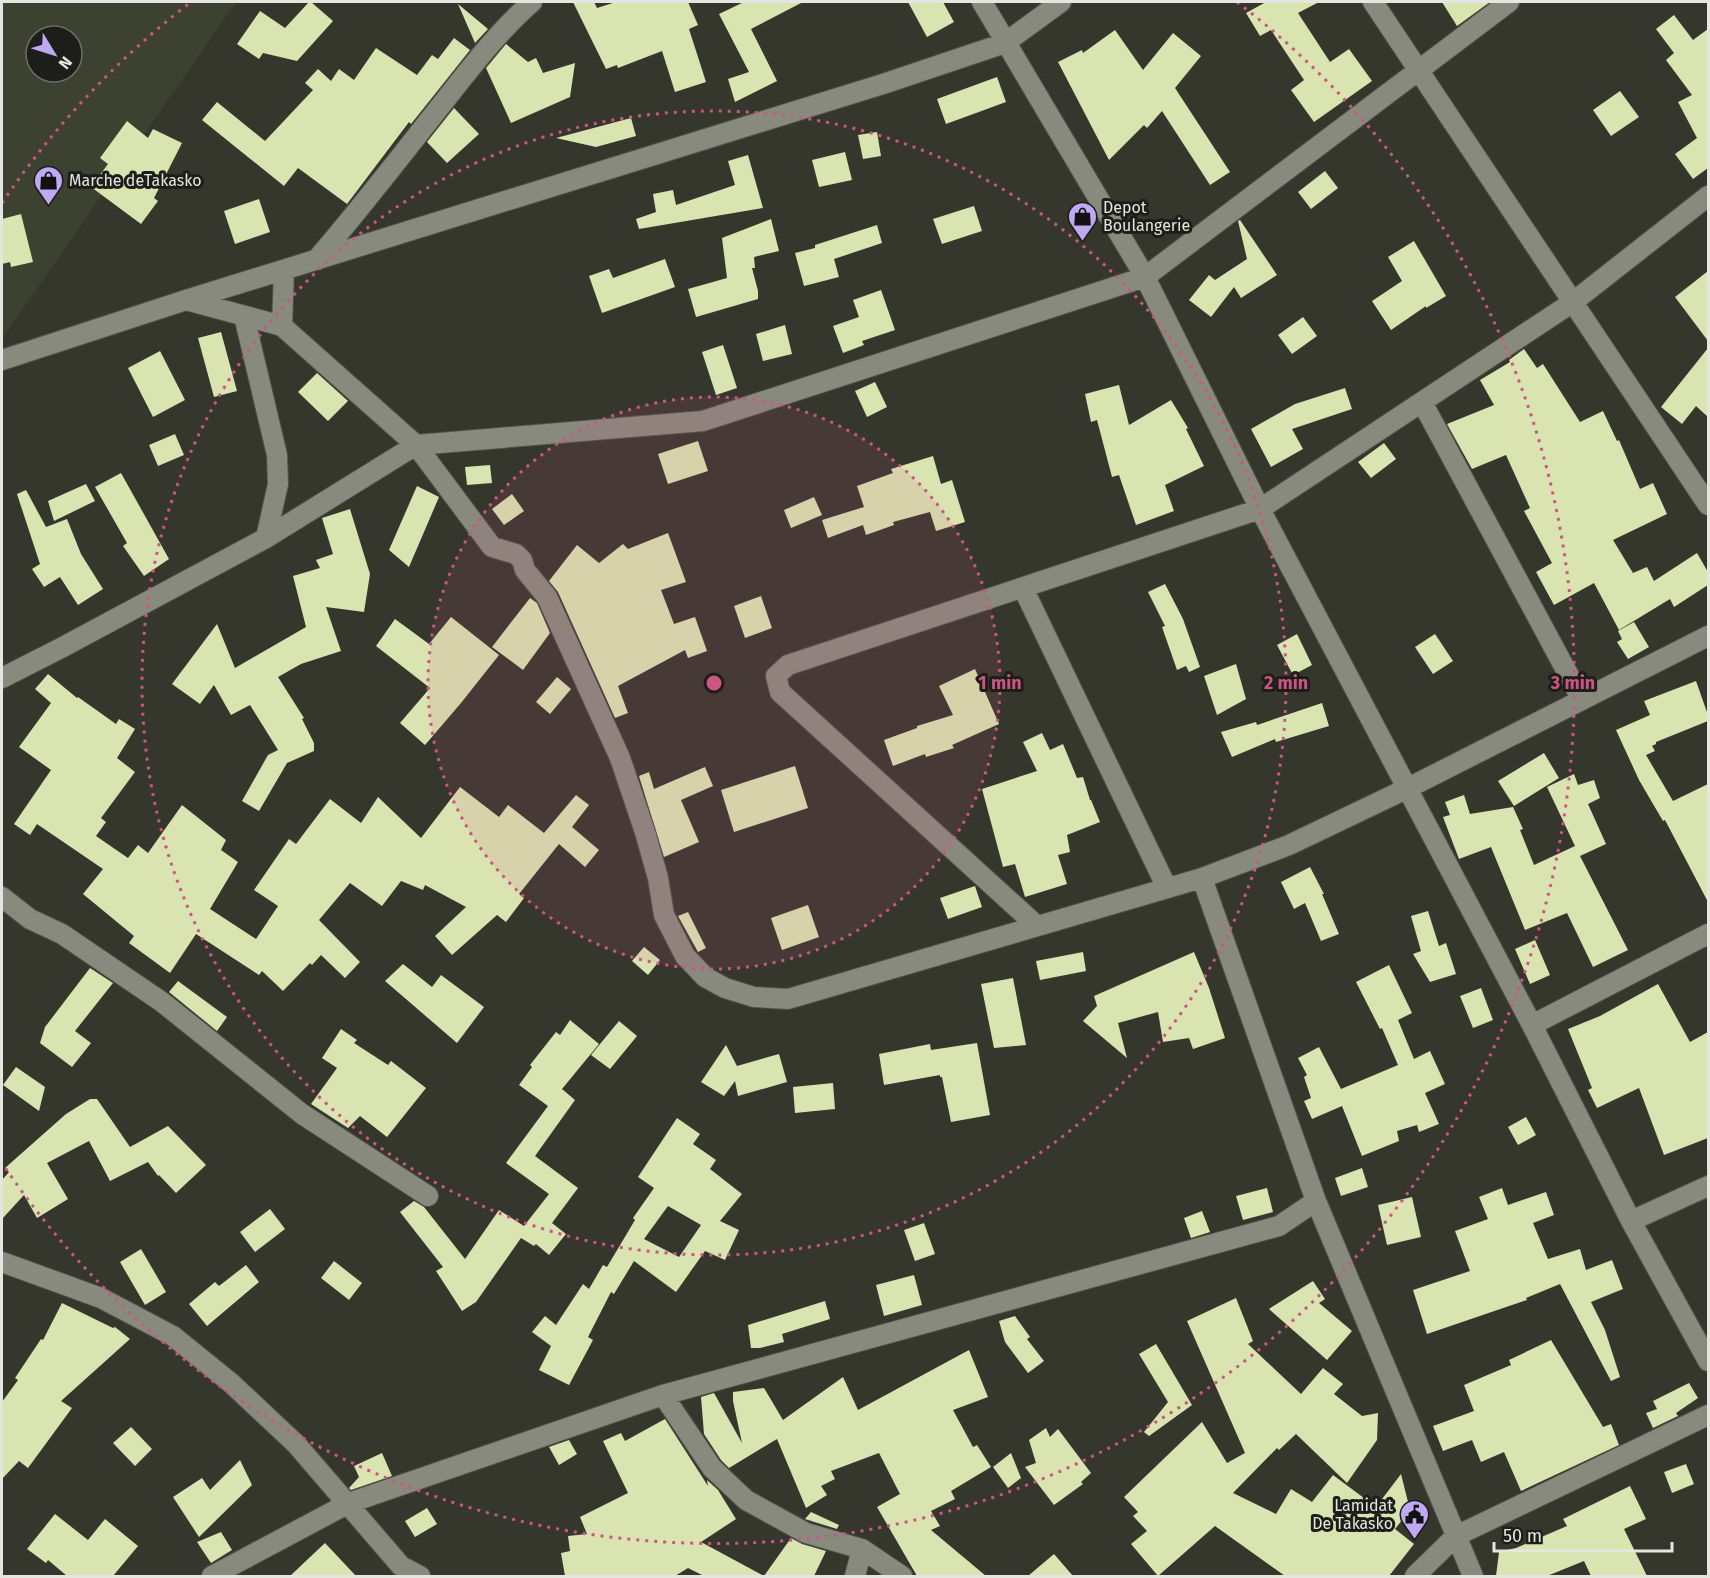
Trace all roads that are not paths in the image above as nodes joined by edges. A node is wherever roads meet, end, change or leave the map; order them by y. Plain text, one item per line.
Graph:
1 (532, 2) edge
2 (982, 2) edge
3 (1061, 2) edge
4 (1373, 2) edge
5 (1509, 2) edge
6 (1005, 43) junction
7 (1418, 69) junction
8 (1708, 196) edge
9 (317, 259) junction
10 (284, 270) junction
11 (1145, 277) junction
12 (186, 300) junction
13 (1573, 302) junction
14 (244, 316) junction
15 (282, 326) junction
16 (2, 360) edge
17 (1422, 402) junction
18 (416, 445) junction
19 (1708, 506) edge
20 (1260, 509) junction
21 (266, 538) junction
22 (1023, 588) junction
23 (1708, 636) edge
24 (2, 678) edge
25 (1582, 700) junction
26 (1406, 789) junction
27 (1202, 878) junction
28 (1167, 888) junction
29 (2, 897) edge
30 (1037, 926) junction
31 (1708, 934) edge
32 (1532, 1025) junction
33 (1708, 1186) edge
34 (428, 1196) dead end
35 (1316, 1201) junction
36 (1631, 1221) junction
37 (2, 1262) edge
38 (1708, 1361) edge
39 (663, 1395) junction
40 (1708, 1415) edge
41 (349, 1503) junction
42 (1456, 1536) junction
43 (862, 1549) junction
44 (212, 1576) edge
45 (420, 1576) edge
46 (855, 1576) edge
47 (902, 1576) edge
48 (1415, 1576) edge
49 (1473, 1576) edge

1 - 9 street
2 - 6 street
3 - 6 street
4 - 7 street
5 - 7 street
6 - 9 street
6 - 11 street
7 - 11 street
7 - 13 street
8 - 13 street
9 - 10 street
10 - 12 street
10 - 15 street
11 - 18 street
11 - 20 street
12 - 14 street
12 - 16 street
13 - 17 street
13 - 19 street
14 - 15 street
14 - 21 street
15 - 18 street
17 - 20 street
17 - 25 street
18 - 21 street
18 - 30 street
20 - 22 street
20 - 26 street
21 - 24 street
22 - 28 street
22 - 30 street
23 - 25 street
25 - 26 street
26 - 27 street
26 - 32 street
27 - 28 street
27 - 35 street
28 - 30 street
29 - 34 street
31 - 32 street
32 - 36 street
33 - 36 street
35 - 39 street
35 - 42 street
36 - 38 street
37 - 41 street
39 - 41 street
39 - 43 street
40 - 42 street
41 - 44 street
41 - 45 street
42 - 48 street
42 - 49 street
43 - 46 street
43 - 47 street

